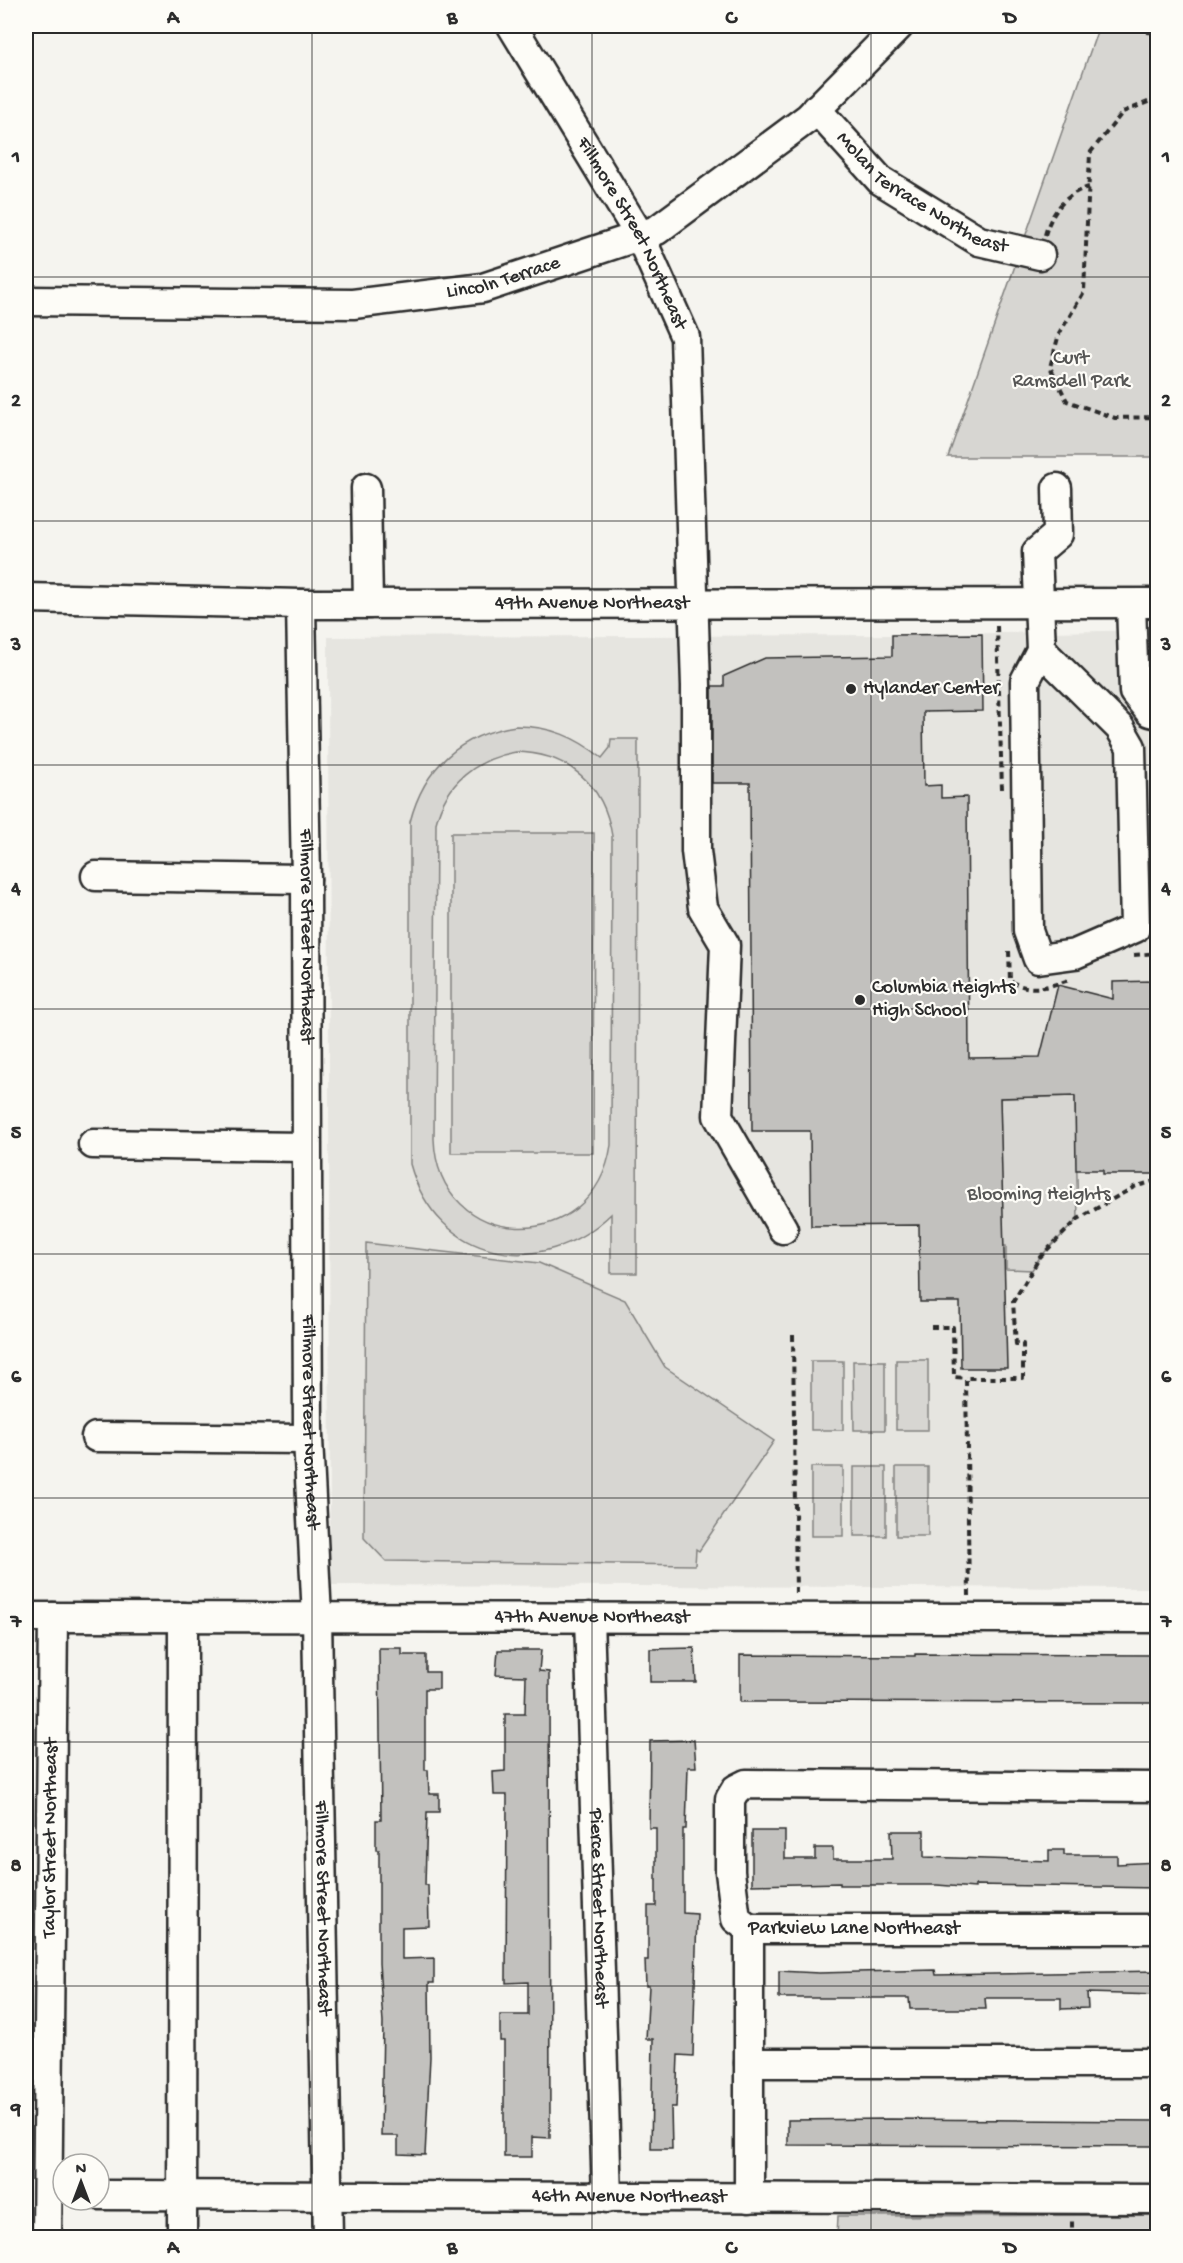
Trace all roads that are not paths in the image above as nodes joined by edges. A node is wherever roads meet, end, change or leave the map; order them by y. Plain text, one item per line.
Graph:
1 (512, 26) edge
2 (899, 26) edge
3 (816, 109) junction
4 (640, 236) junction
5 (1040, 255) road end
6 (26, 301) edge
7 (366, 488) dead end
8 (1057, 488) dead end
9 (26, 598) edge
10 (1144, 603) edge
11 (301, 604) junction
12 (368, 604) junction
13 (692, 605) junction
14 (1039, 605) junction
15 (1041, 650) junction
16 (1158, 714) edge
17 (96, 876) dead end
18 (306, 879) junction
19 (1146, 931) edge
20 (93, 1144) dead end
21 (306, 1147) junction
22 (783, 1230) dead end
23 (96, 1437) dead end
24 (308, 1439) junction
25 (39, 1617) edge
26 (183, 1617) junction
27 (317, 1617) junction
28 (589, 1617) junction
29 (1158, 1618) edge
30 (1158, 1787) edge
31 (749, 1929) junction
32 (1158, 1929) edge
33 (749, 2063) junction
34 (1158, 2063) edge
35 (45, 2195) edge
36 (111, 2195) edge
37 (182, 2195) junction
38 (327, 2196) junction
39 (607, 2198) junction
40 (749, 2198) junction
41 (1158, 2199) edge
42 (47, 2238) edge
43 (182, 2238) edge
44 (328, 2238) edge

1 - 4 street, Fillmore Street Northeast
2 - 3 street, Lincoln Terrace
3 - 4 street, Lincoln Terrace
3 - 5 street, Molan Terrace Northeast
4 - 6 street, Lincoln Terrace
4 - 13 street, Fillmore Street Northeast
7 - 12 street
8 - 14 street
9 - 11 street, 49th Avenue Northeast
10 - 14 street, 49th Avenue Northeast
10 - 16 street
11 - 12 street, 49th Avenue Northeast
11 - 18 street, Fillmore Street Northeast
12 - 13 street, 49th Avenue Northeast
13 - 14 street, 49th Avenue Northeast
13 - 22 street, Fillmore Street Northeast
14 - 15 street
15 - 19 street
15 - 19 street
17 - 18 street
18 - 21 street, Fillmore Street Northeast
20 - 21 street
21 - 24 street, Fillmore Street Northeast
23 - 24 street
24 - 27 street, Fillmore Street Northeast
25 - 26 street, 47th Avenue Northeast
25 - 35 street, Taylor Street Northeast
26 - 27 street, 47th Avenue Northeast
26 - 37 street
27 - 28 street, 47th Avenue Northeast
27 - 38 street, Fillmore Street Northeast
28 - 29 street, 47th Avenue Northeast
28 - 39 street, Pierce Street Northeast
30 - 31 street
31 - 32 street, Parkview Lane Northeast
31 - 33 street, Parkview Lane Northeast
33 - 34 street
33 - 40 street, Parkview Lane Northeast
35 - 42 street, Taylor Street Northeast
36 - 37 street, 46th Avenue Northeast
37 - 38 street, 46th Avenue Northeast
37 - 43 street
38 - 39 street, 46th Avenue Northeast
38 - 44 street, Fillmore Street Northeast
39 - 40 street, 46th Avenue Northeast
40 - 41 street, 46th Avenue Northeast

